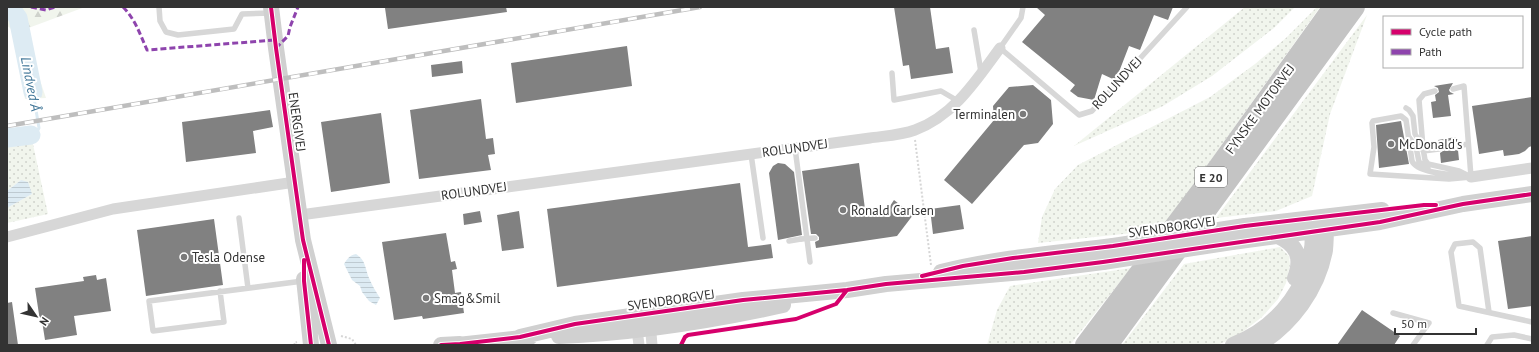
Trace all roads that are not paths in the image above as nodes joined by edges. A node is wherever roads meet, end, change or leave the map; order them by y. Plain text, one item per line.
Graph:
1 (159, 7) edge
2 (1023, 7) edge
3 (1183, 7) edge
4 (1187, 7) edge
5 (1333, 7) edge
6 (1355, 7) edge
7 (272, 10) edge
8 (1180, 15) junction
9 (974, 30) dead end
10 (1000, 48) junction
11 (981, 72) junction
12 (892, 73) dead end
13 (1454, 88) dead end
14 (1435, 92) dead end
15 (958, 101) junction
16 (1406, 108) dead end
17 (1468, 144) junction
18 (1457, 146) dead end
19 (794, 148) junction
20 (1423, 149) junction
21 (1439, 149) dead end
22 (751, 154) junction
23 (1532, 168) edge
24 (1471, 177) junction
25 (295, 182) junction
26 (1532, 194) edge
27 (300, 215) junction
28 (239, 218) dead end
29 (1322, 224) junction
30 (1278, 236) junction
31 (7, 237) edge
32 (763, 238) dead end
33 (815, 238) dead end
34 (789, 241) dead end
35 (810, 262) dead end
36 (309, 280) junction
37 (886, 284) junction
38 (248, 288) junction
39 (220, 292) junction
40 (1489, 312) junction
41 (1393, 313) dead end
42 (1532, 322) edge
43 (642, 326) edge
44 (1263, 329) junction
45 (1532, 339) edge
46 (311, 345) edge
47 (329, 345) edge
48 (441, 345) edge
49 (459, 345) edge
50 (652, 345) edge
51 (1085, 345) edge
52 (1108, 345) edge
53 (1233, 345) edge
54 (1258, 345) edge
55 (1413, 345) edge
56 (1487, 345) edge

1 - 7 lane
2 - 10 lane
3 - 8 lane
4 - 8 lane, ROLUNDVEJ
5 - 51 highway, FYNSKE MOTORVEJ / E 20
6 - 52 highway, FYNSKE MOTORVEJ / E 20
7 - 25 main road, ENERGIVEJ
8 - 10 lane, ROLUNDVEJ
9 - 11 lane
10 - 11 street, ROLUNDVEJ
11 - 15 street, ROLUNDVEJ
12 - 15 lane
13 - 17 lane
14 - 20 lane
15 - 19 street, ROLUNDVEJ
16 - 20 lane
17 - 18 lane
17 - 24 lane
19 - 22 street, ROLUNDVEJ
19 - 35 lane
20 - 21 lane
20 - 24 lane
22 - 27 street, ROLUNDVEJ
22 - 32 lane
23 - 24 street
24 - 24 lane
25 - 27 main road, ENERGIVEJ
25 - 31 street
26 - 29 main road, SVENDBORGVEJ
27 - 36 main road, ENERGIVEJ
28 - 38 lane
29 - 30 main road, SVENDBORGVEJ
29 - 37 main road, SVENDBORGVEJ, bridge
29 - 44 main road
29 - 54 main road
30 - 37 main road, SVENDBORGVEJ, bridge
30 - 44 main road
33 - 34 lane, bridge
36 - 38 lane
36 - 46 main road, ENERGIVEJ
36 - 47 main road, ENERGIVEJ
37 - 43 main road, SVENDBORGVEJ
38 - 39 lane
39 - 39 lane
40 - 40 lane
40 - 42 lane
41 - 55 lane
43 - 49 main road, SVENDBORGVEJ
43 - 50 street
44 - 53 main road
45 - 56 lane
48 - 49 main road, SVENDBORGVEJ

